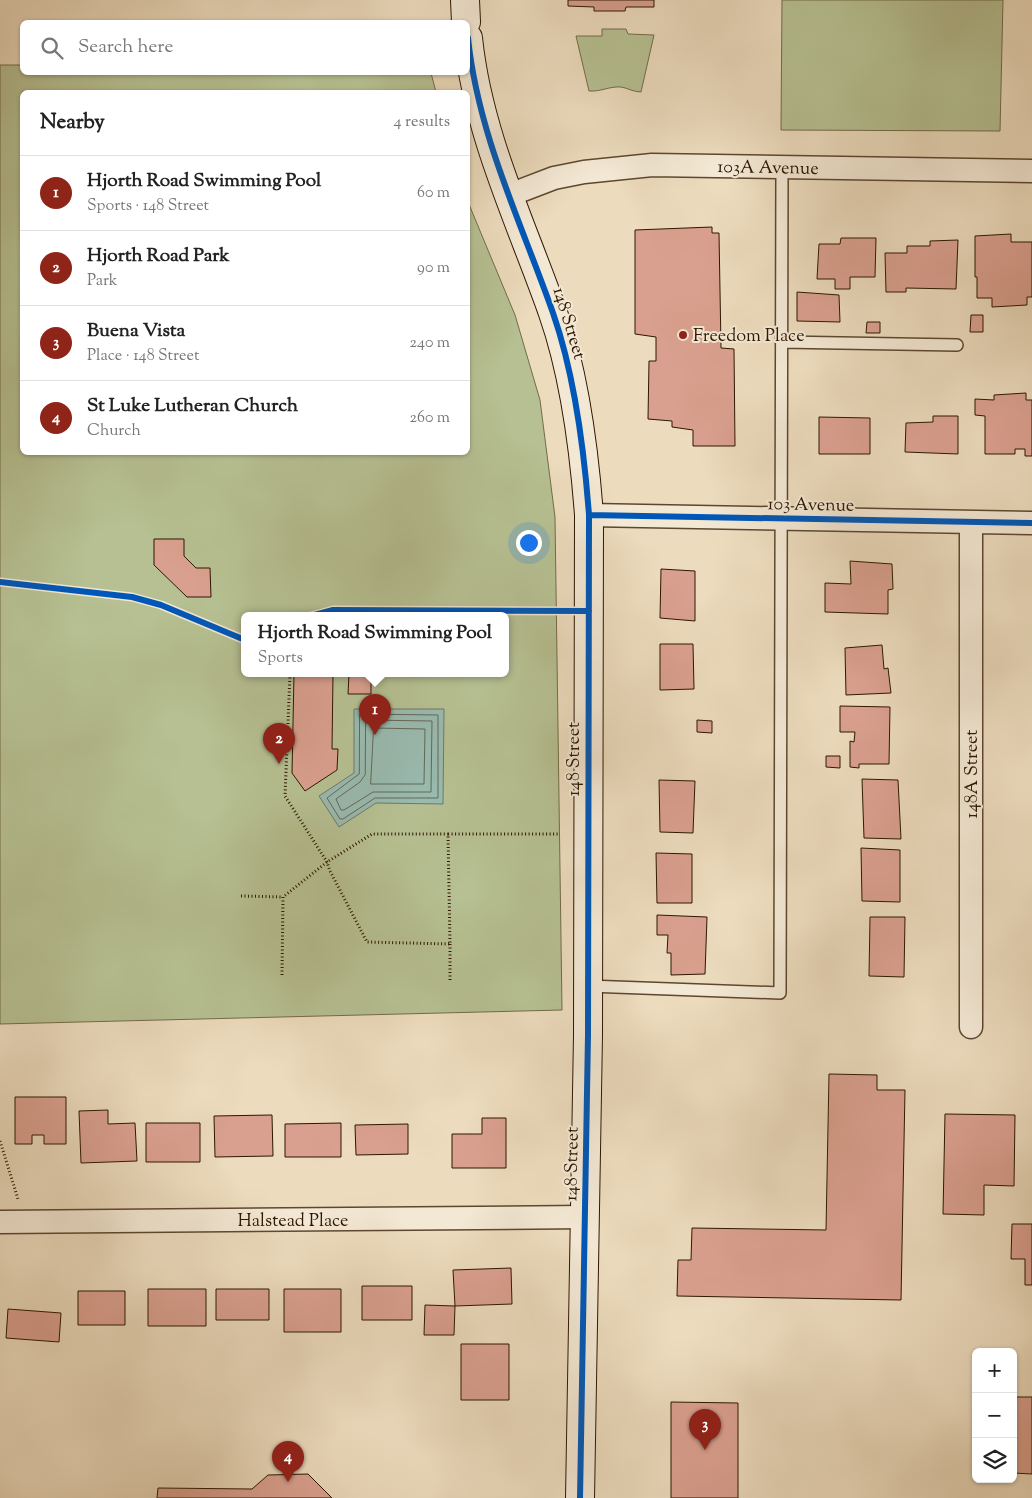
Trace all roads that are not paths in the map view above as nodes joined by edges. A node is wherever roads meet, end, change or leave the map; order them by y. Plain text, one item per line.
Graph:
1 (465, 0) edge
2 (466, 20) edge
3 (470, 62) edge
4 (782, 167) junction
5 (1032, 171) edge
6 (507, 196) junction
7 (782, 342) junction
8 (956, 345) dead end
9 (589, 514) junction
10 (782, 518) junction
11 (971, 522) junction
12 (1032, 523) edge
13 (588, 986) junction
14 (971, 1027) dead end
15 (585, 1217) junction
16 (0, 1222) edge
17 (580, 1498) edge

1 - 2 main road
3 - 6 main road, 148 Street
4 - 5 street, 103A Avenue
4 - 6 street, 103A Avenue
4 - 7 lane
6 - 9 main road, 148 Street
7 - 8 lane
7 - 10 lane
9 - 10 street, 103 Avenue
9 - 13 main road, 148 Street
10 - 11 street, 103 Avenue
10 - 13 lane
11 - 12 street, 103 Avenue
11 - 14 street, 148A Street
13 - 15 main road, 148 Street
15 - 16 street, Halstead Place
15 - 17 main road, 148 Street

